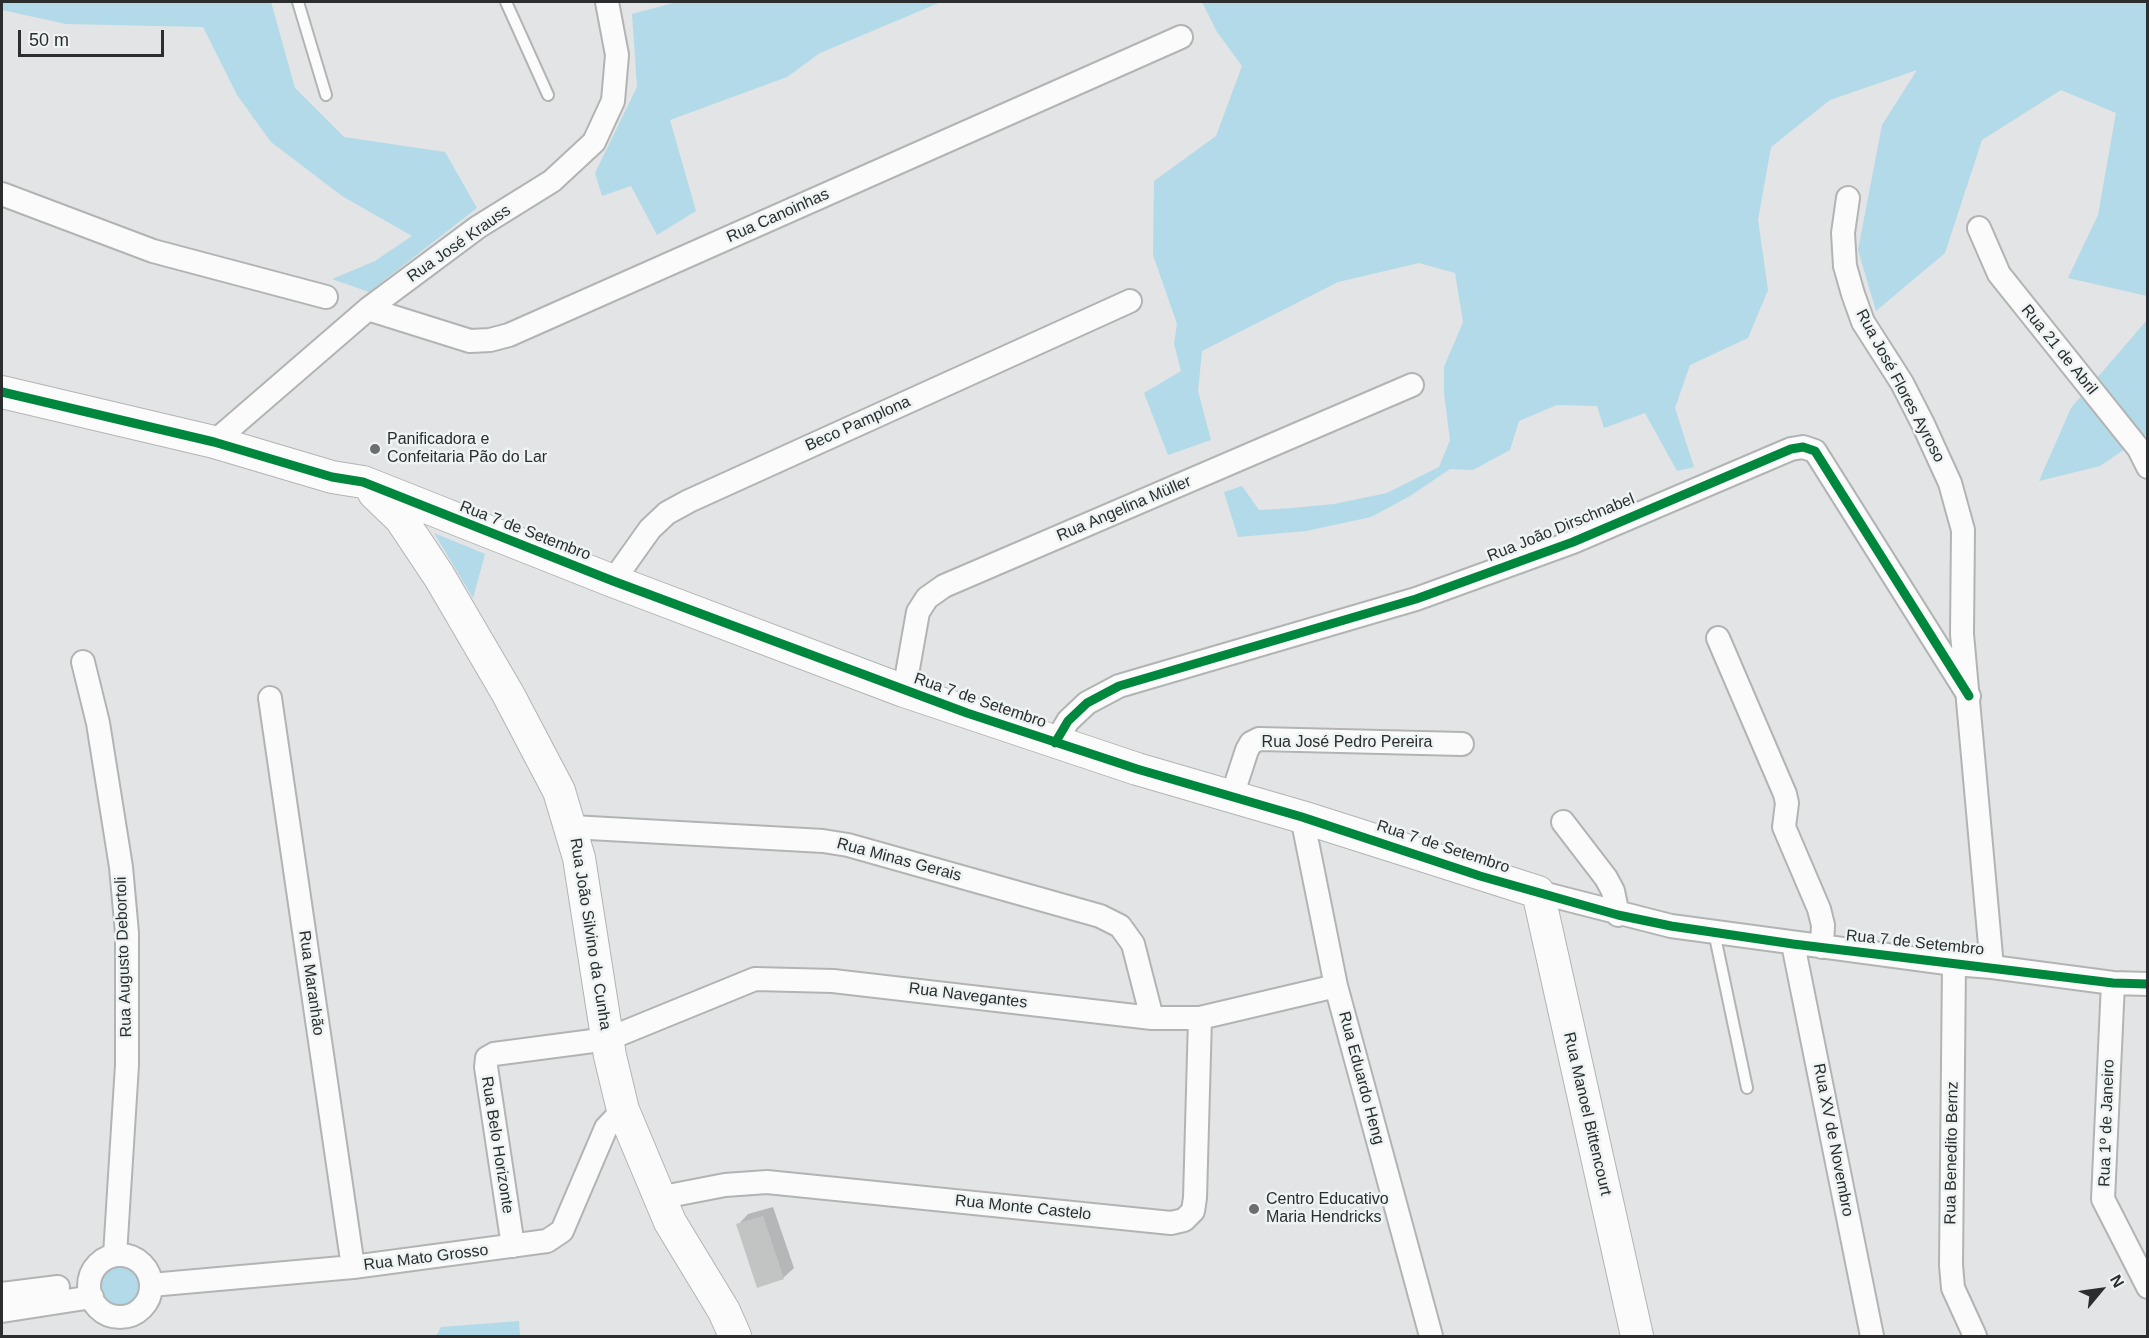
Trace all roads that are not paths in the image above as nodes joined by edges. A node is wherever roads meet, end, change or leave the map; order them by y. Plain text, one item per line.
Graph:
1 (298, 2) edge
2 (506, 2) edge
3 (607, 2) edge
4 (1181, 37) dead end
5 (326, 95) dead end
6 (548, 95) dead end
7 (2, 194) edge
8 (1848, 198) dead end
9 (1979, 228) dead end
10 (326, 297) dead end
11 (1130, 301) dead end
12 (368, 309) junction
13 (1412, 385) dead end
14 (2, 392) edge
15 (214, 442) junction
16 (2148, 467) edge
17 (363, 482) junction
18 (436, 512) junction
19 (419, 543) junction
20 (613, 581) junction
21 (1718, 638) dead end
22 (83, 662) dead end
23 (904, 691) junction
24 (1969, 696) junction
25 (270, 698) dead end
26 (1055, 743) junction
27 (1462, 744) dead end
28 (1232, 796) junction
29 (1302, 817) junction
30 (1563, 822) dead end
31 (572, 827) junction
32 (1538, 892) junction
33 (1618, 915) junction
34 (1714, 932) junction
35 (1793, 944) junction
36 (1822, 947) junction
37 (1954, 964) junction
38 (1992, 967) junction
39 (2113, 983) junction
40 (2148, 984) edge
41 (1336, 986) junction
42 (1152, 1018) junction
43 (1200, 1018) junction
44 (608, 1039) junction
45 (1747, 1088) dead end
46 (623, 1110) junction
47 (658, 1198) junction
48 (513, 1246) junction
49 (115, 1255) junction
50 (353, 1267) junction
51 (151, 1285) junction
52 (2148, 1287) edge
53 (91, 1290) junction
54 (2, 1294) edge
55 (2, 1311) edge
56 (126, 1326) edge
57 (735, 1336) edge
58 (1431, 1336) edge
59 (1637, 1336) edge
60 (1872, 1336) edge
61 (1975, 1336) edge

1 - 5 lane
2 - 6 lane
3 - 12 street, Rua José Krauss
4 - 12 street, Rua Canoinhas
7 - 10 street
8 - 24 street, Rua José Flores Ayroso
9 - 16 street, Rua 21 de Abril
11 - 20 street, Beco Pamplona
12 - 15 street, Rua José Krauss
13 - 23 street, Rua Angelina Müller
14 - 15 street, Rua 7 de Setembro
15 - 17 street, Rua 7 de Setembro
17 - 18 street, Rua 7 de Setembro
17 - 19 street, Rua João Silvino da Cunha
18 - 19 street
18 - 20 street, Rua 7 de Setembro
19 - 31 street, Rua João Silvino da Cunha
20 - 23 street, Rua 7 de Setembro
21 - 36 street
22 - 49 street, Rua Augusto Debortoli
23 - 26 street, Rua 7 de Setembro
24 - 26 street, Rua João Dirschnabel
24 - 38 street, Rua José Flores Ayroso
25 - 50 street, Rua Maranhão
26 - 28 street, Rua 7 de Setembro
27 - 28 street, Rua José Pedro Pereira
28 - 29 street, Rua 7 de Setembro
29 - 32 street, Rua 7 de Setembro
29 - 41 street, Rua Eduardo Heng
30 - 33 street
31 - 42 street, Rua Minas Gerais
31 - 44 street, Rua João Silvino da Cunha
32 - 33 street, Rua 7 de Setembro
32 - 59 street, Rua Manoel Bittencourt
33 - 34 street, Rua 7 de Setembro
34 - 35 street, Rua 7 de Setembro
34 - 45 lane
35 - 36 street, Rua 7 de Setembro
35 - 60 street, Rua XV de Novembro
36 - 37 street, Rua 7 de Setembro
37 - 38 street, Rua 7 de Setembro
37 - 61 street, Rua Benedito Bernz
38 - 39 street, Rua 7 de Setembro
39 - 40 street, Rua 7 de Setembro
39 - 52 street, Rua 1º de Janeiro
41 - 43 street, Rua Navegantes
41 - 58 street, Rua Eduardo Heng
42 - 43 street, Rua Navegantes
42 - 44 street, Rua Navegantes
43 - 47 street, Rua Monte Castelo
44 - 46 street, Rua João Silvino da Cunha
44 - 48 street, Rua Belo Horizonte
46 - 47 street, Rua João Silvino da Cunha
46 - 48 street, Rua Mato Grosso
47 - 57 street, Rua João Silvino da Cunha
48 - 50 street, Rua Mato Grosso
49 - 51 street
49 - 53 street
50 - 51 street, Rua Mato Grosso
51 - 56 street
53 - 54 street
53 - 55 street
53 - 56 street

